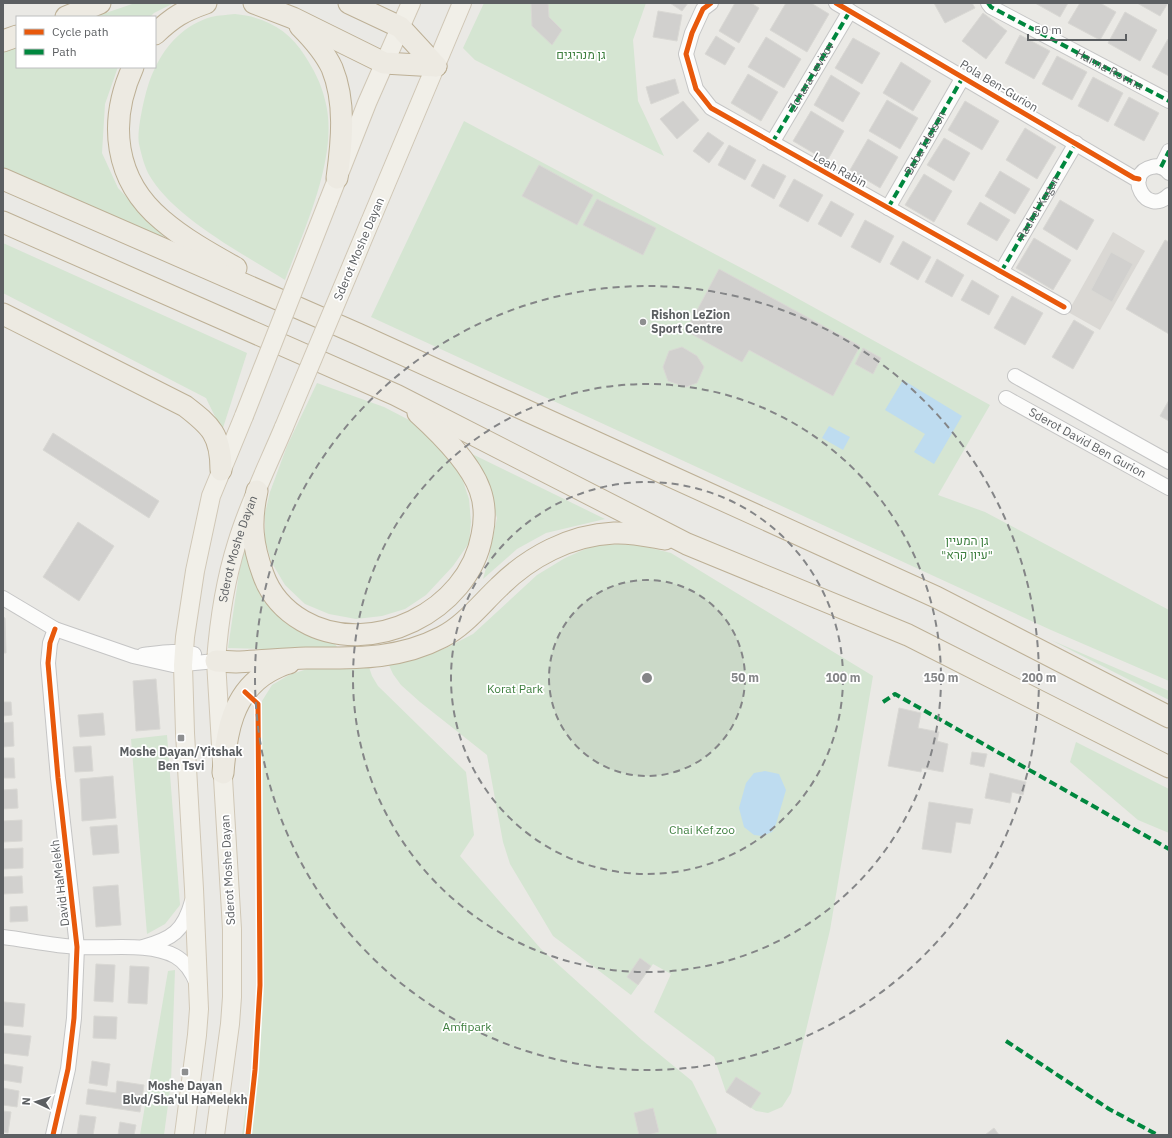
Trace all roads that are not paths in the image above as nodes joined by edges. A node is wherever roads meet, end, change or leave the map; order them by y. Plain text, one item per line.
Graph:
1 (100, 3) edge
2 (206, 3) edge
3 (254, 3) edge
4 (349, 3) edge
5 (411, 3) edge
6 (462, 3) edge
7 (711, 3) edge
8 (836, 3) edge
9 (988, 3) edge
10 (850, 11) junction
11 (68, 16) edge
12 (293, 18) junction
13 (400, 27) junction
14 (156, 33) edge
15 (16, 36) edge
16 (3, 41) edge
17 (384, 64) junction
18 (436, 66) junction
19 (133, 68) edge
20 (963, 77) junction
21 (1169, 101) edge
22 (772, 143) junction
23 (1076, 143) junction
24 (1169, 151) edge
25 (1165, 170) edge
26 (337, 178) junction
27 (3, 179) edge
28 (1139, 179) junction
29 (1168, 197) edge
30 (888, 208) junction
31 (3, 222) edge
32 (1001, 272) junction
33 (1064, 307) dead end
34 (3, 314) edge
35 (358, 334) junction
36 (1015, 376) dead end
37 (396, 395) junction
38 (1006, 398) dead end
39 (1169, 462) edge
40 (221, 470) junction
41 (1169, 488) edge
42 (257, 491) junction
43 (687, 544) junction
44 (3, 598) edge
45 (55, 629) junction
46 (183, 658) junction
47 (305, 658) junction
48 (216, 660) junction
49 (1169, 717) edge
50 (1169, 767) edge
51 (223, 773) junction
52 (194, 889) junction
53 (3, 937) edge
54 (77, 947) junction
55 (138, 948) junction
56 (198, 986) junction
57 (53, 1135) edge
58 (184, 1135) edge
59 (215, 1135) edge

1 - 11 highway
2 - 14 highway
3 - 12 highway
4 - 13 highway
5 - 13 main road
6 - 18 main road, Sderot Moshe Dayan
7 - 22 street, Leah Rabin
8 - 10 street
9 - 21 street, Hanna Rovina
10 - 20 street, Pola Ben-Gurion
10 - 22 street, Zohara Levitov
12 - 17 highway
12 - 26 highway
13 - 17 main road
13 - 18 highway
15 - 16 highway
17 - 18 highway
17 - 26 main road
18 - 42 main road, Sderot Moshe Dayan, bridge
19 - 35 highway
20 - 23 street, Pola Ben-Gurion
20 - 30 street, Baba Idelson
22 - 30 street, Leah Rabin
23 - 28 street, Pola Ben-Gurion
23 - 32 street, Rachel Kagan
24 - 25 street
25 - 28 street
26 - 40 main road, bridge
27 - 35 highway
28 - 29 street
30 - 32 street, Leah Rabin
31 - 37 highway
32 - 33 street, Leah Rabin
34 - 40 highway
35 - 49 highway
36 - 39 street, Sderot David Ben Gurion
37 - 42 highway
37 - 43 highway
38 - 41 street, Sderot David Ben Gurion
40 - 46 main road
42 - 48 main road, Sderot Moshe Dayan
43 - 47 highway
43 - 50 highway
44 - 45 street
45 - 46 street
45 - 54 street, David HaMelekh
46 - 48 street
46 - 52 main road
47 - 48 highway
47 - 51 highway
48 - 51 main road, Sderot Moshe Dayan
51 - 59 main road, Sderot Moshe Dayan
52 - 55 street
52 - 56 main road
53 - 54 street
54 - 55 street
54 - 57 street, David HaMelekh
55 - 56 street
56 - 58 main road

